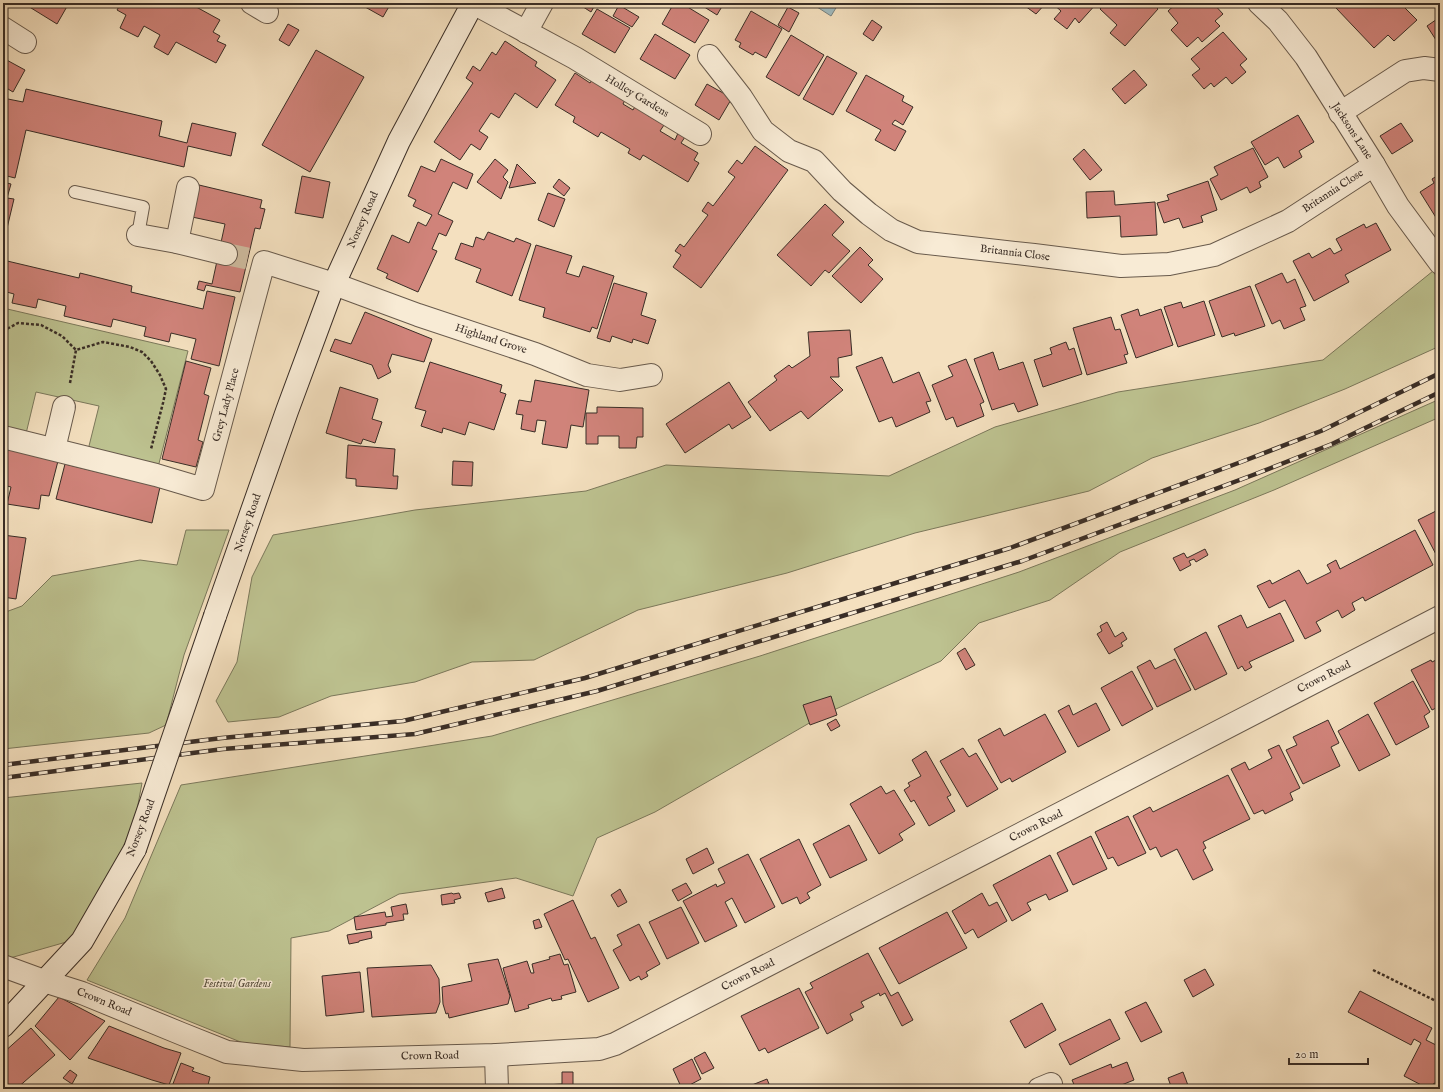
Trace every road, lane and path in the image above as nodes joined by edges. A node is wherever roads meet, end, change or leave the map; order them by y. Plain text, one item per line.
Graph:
1 (473, 3) edge
2 (542, 3) edge
3 (1259, 3) edge
4 (3, 28) edge
5 (526, 32) junction
6 (24, 42) dead end
7 (709, 56) dead end
8 (1440, 70) edge
9 (1340, 113) junction
10 (700, 134) dead end
11 (1374, 165) junction
12 (188, 188) dead end
13 (74, 192) dead end
14 (138, 235) joint
15 (177, 242) junction
16 (226, 254) tunnel mouth
17 (1440, 263) edge
18 (334, 284) junction
19 (3, 331) edge
20 (76, 350) junction
21 (651, 375) dead end
22 (64, 408) joint
23 (3, 437) edge
24 (54, 449) junction
25 (145, 472) junction
26 (1440, 617) edge
27 (3, 966) edge
28 (1373, 970) dead end
29 (44, 981) junction
30 (1440, 1004) edge
31 (3, 1026) edge
32 (496, 1055) junction
33 (497, 1089) edge

1 - 5 street, Holley Gardens
1 - 18 street, Norsey Road
2 - 5 street
3 - 9 street, Jacksons Lane
4 - 6 street
5 - 10 street, Holley Gardens
7 - 11 street, Britannia Close
8 - 9 street
9 - 11 street, Jacksons Lane
11 - 17 street, Jacksons Lane
12 - 15 street
13 - 14 lane
14 - 15 street
15 - 16 street
18 - 21 street, Highland Grove
18 - 25 street, Grey Lady Place
18 - 29 street, Norsey Road, bridge
19 - 20 path
20 - 22 path
20 - 25 path
22 - 24 street
23 - 24 street, Grey Lady Place
24 - 25 street, Grey Lady Place
26 - 32 street, Crown Road
27 - 29 street, Crown Road
28 - 30 path
29 - 31 street, Norsey Road
29 - 32 street, Crown Road
32 - 33 street

